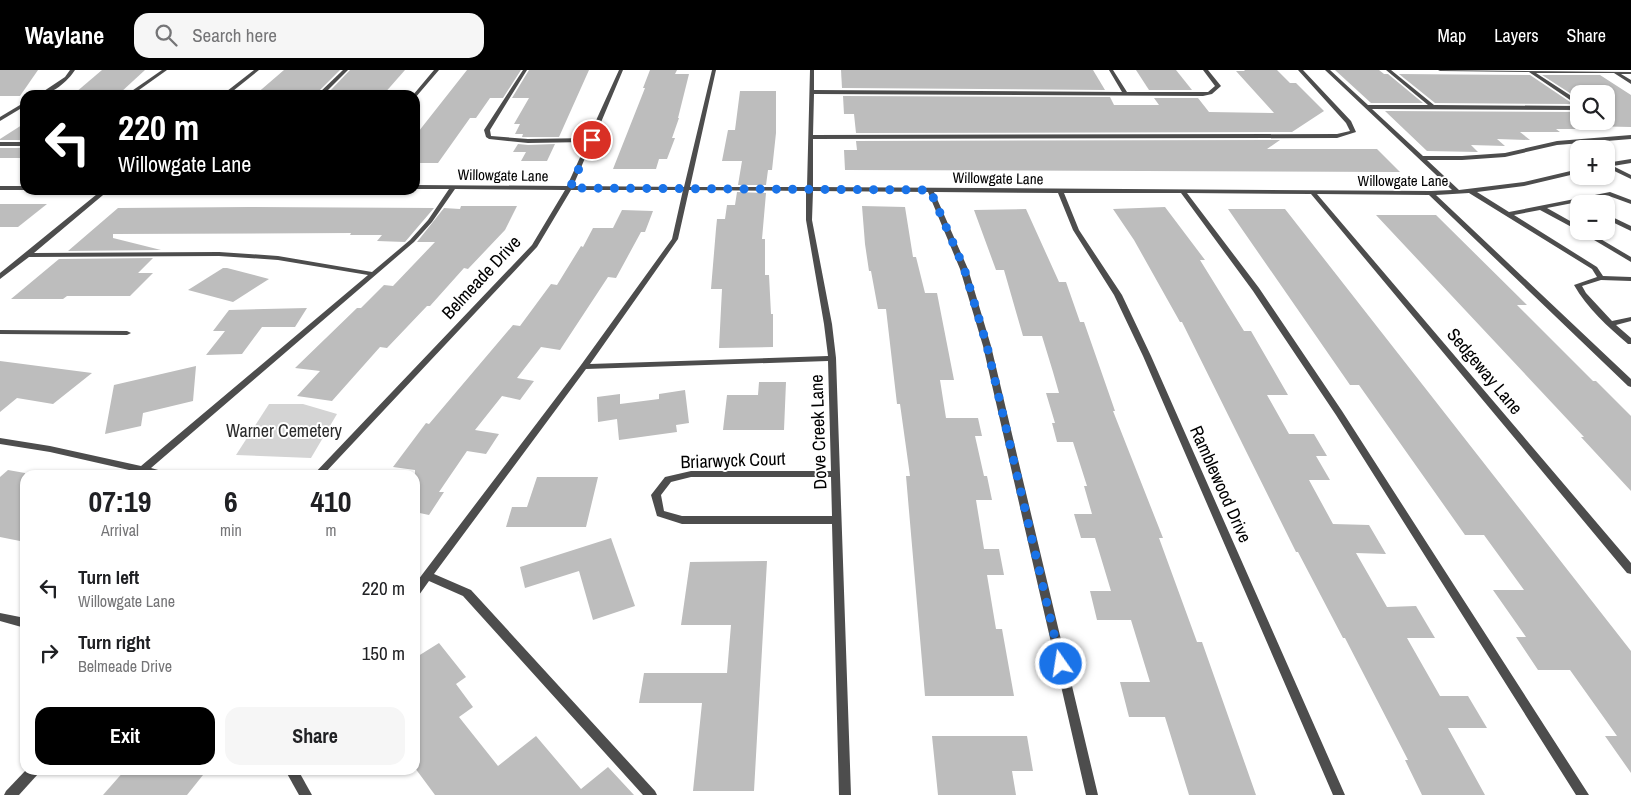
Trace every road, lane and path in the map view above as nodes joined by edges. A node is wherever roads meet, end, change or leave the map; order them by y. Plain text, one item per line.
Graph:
1 (73, 70) edge
2 (165, 70) edge
3 (257, 70) edge
4 (346, 70) edge
5 (437, 70) edge
6 (525, 70) edge
7 (621, 70) edge
8 (714, 70) edge
9 (812, 70) edge
10 (1111, 70) edge
11 (1205, 70) edge
12 (1300, 70) edge
13 (1327, 70) edge
14 (1388, 70) edge
15 (1440, 70) edge
16 (1585, 70) edge
17 (1530, 71) edge
18 (1615, 72) junction
19 (1631, 73) edge
20 (1631, 82) edge
21 (49, 90) edge
22 (136, 90) edge
23 (231, 90) edge
24 (325, 90) edge
25 (420, 90) edge
26 (1216, 90) joint
27 (812, 92) junction
28 (1125, 93) junction
29 (1570, 98) edge
30 (20, 107) edge
31 (1368, 107) junction
32 (1433, 107) junction
33 (1570, 108) edge
34 (0, 119) edge
35 (811, 137) junction
36 (1631, 137) edge
37 (592, 140) junction
38 (0, 144) edge
39 (20, 144) edge
40 (1423, 158) junction
41 (1631, 161) edge
42 (1615, 164) edge
43 (1615, 169) edge
44 (1570, 174) edge
45 (1631, 177) edge
46 (420, 187) edge
47 (453, 187) junction
48 (0, 188) edge
49 (20, 188) edge
50 (570, 188) junction
51 (687, 189) junction
52 (809, 189) junction
53 (930, 190) junction
54 (1470, 191) junction
55 (1061, 192) junction
56 (1183, 192) junction
57 (1458, 192) junction
58 (1313, 193) junction
59 (1431, 193) junction
60 (100, 195) edge
61 (1615, 196) edge
62 (1631, 202) edge
63 (1570, 204) edge
64 (1542, 208) junction
65 (1508, 214) junction
66 (1615, 221) edge
67 (1570, 224) edge
68 (1631, 229) edge
69 (1597, 240) edge
70 (26, 255) junction
71 (1631, 260) edge
72 (374, 274) junction
73 (0, 277) edge
74 (1601, 278) junction
75 (1631, 279) edge
76 (1631, 319) edge
77 (1610, 324) junction
78 (0, 332) edge
79 (127, 333) dead end
80 (1631, 342) edge
81 (832, 358) junction
82 (584, 367) junction
83 (1631, 384) edge
84 (0, 441) edge
85 (144, 469) junction
86 (148, 470) edge
87 (323, 470) edge
88 (836, 474) junction
89 (837, 520) junction
90 (1631, 570) edge
91 (427, 576) junction
92 (420, 585) edge
93 (0, 617) edge
94 (20, 622) edge
95 (29, 775) edge
96 (294, 775) edge
97 (10, 795) edge
98 (306, 795) edge
99 (651, 795) edge
100 (845, 795) edge
101 (1092, 795) edge
102 (1339, 795) edge
103 (1582, 795) edge

1 - 21 street
2 - 22 street
3 - 23 street
4 - 24 street
5 - 25 street
6 - 37 street
7 - 37 street, Belmeade Drive
8 - 51 street
9 - 27 street, Dove Creek Lane
10 - 28 street
11 - 26 street
12 - 35 street
13 - 31 street
14 - 32 street
15 - 17 street
16 - 17 street
16 - 18 street
17 - 29 street
18 - 19 street
18 - 20 street
26 - 28 street
27 - 28 street
27 - 35 street, Dove Creek Lane
30 - 34 street
31 - 32 street
31 - 40 street
32 - 33 street
35 - 52 street, Dove Creek Lane
36 - 40 street
37 - 50 street, Belmeade Drive
38 - 39 street
40 - 57 street
41 - 42 street
43 - 45 street
44 - 54 street, Willowgate Lane
46 - 47 street, Willowgate Lane
47 - 50 street, Willowgate Lane
47 - 72 street
48 - 49 street
50 - 51 street, Willowgate Lane
50 - 87 street, Belmeade Drive
51 - 52 street, Willowgate Lane
51 - 82 street
52 - 53 street, Willowgate Lane
52 - 81 street, Dove Creek Lane
53 - 55 street, Willowgate Lane
53 - 101 street
54 - 57 street, Willowgate Lane
54 - 65 street
55 - 56 street, Willowgate Lane
55 - 102 street, Ramblewood Drive
56 - 58 street, Willowgate Lane
56 - 103 street
57 - 59 street, Willowgate Lane
58 - 59 street, Willowgate Lane
58 - 90 street, Sedgeway Lane
59 - 83 street
60 - 70 street
61 - 62 street
63 - 64 street
64 - 65 street
64 - 67 street
65 - 74 street
66 - 68 street
69 - 71 street
70 - 72 street
70 - 73 street
72 - 85 street
74 - 75 street
74 - 77 street
76 - 77 street
77 - 80 street
78 - 79 street
81 - 82 street
81 - 88 street, Dove Creek Lane
82 - 91 street
84 - 85 street
85 - 86 street
88 - 89 street, Dove Creek Lane
88 - 89 street, Briarwyck Court
89 - 100 street, Dove Creek Lane
91 - 92 street
91 - 99 street
93 - 94 street
95 - 97 street
96 - 98 street

